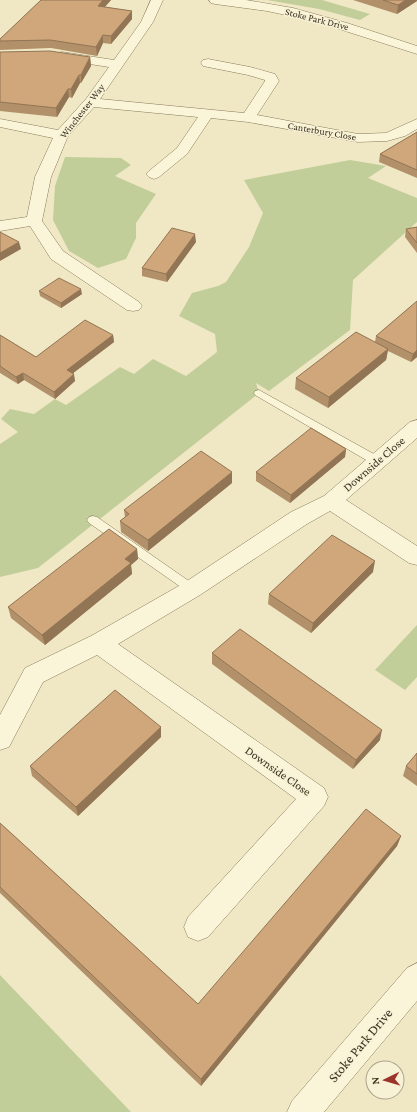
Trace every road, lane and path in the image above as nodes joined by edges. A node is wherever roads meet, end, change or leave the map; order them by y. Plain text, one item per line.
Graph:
1 (157, 0) edge
2 (215, 0) edge
3 (417, 50) edge
4 (51, 54) edge
5 (208, 63) dead end
6 (118, 64) junction
7 (91, 102) junction
8 (207, 114) junction
9 (248, 118) junction
10 (0, 123) edge
11 (417, 123) edge
12 (62, 135) junction
13 (154, 174) dead end
14 (34, 221) junction
15 (0, 226) edge
16 (133, 306) dead end
17 (259, 393) dead end
18 (417, 427) edge
19 (377, 461) junction
20 (330, 502) junction
21 (93, 520) dead end
22 (417, 557) edge
23 (192, 589) junction
24 (99, 643) junction
25 (0, 739) edge
26 (198, 927) dead end
27 (417, 978) edge
28 (302, 1112) edge

1 - 6 street, Winchester Way
2 - 3 street, Stoke Park Drive
4 - 6 street
5 - 9 street
6 - 7 street, Winchester Way
7 - 8 street, Canterbury Close
7 - 12 street, Winchester Way
8 - 9 street, Canterbury Close
8 - 13 street
9 - 11 street, Canterbury Close
10 - 12 street
12 - 14 street, Winchester Way
14 - 15 street
14 - 16 street
17 - 19 lane
18 - 19 street, Downside Close
19 - 20 street, Downside Close
20 - 22 street, Downside Close
20 - 23 street, Downside Close
21 - 23 lane
23 - 24 street, Downside Close
24 - 25 street, Downside Close
24 - 26 street, Downside Close
27 - 28 street, Stoke Park Drive

